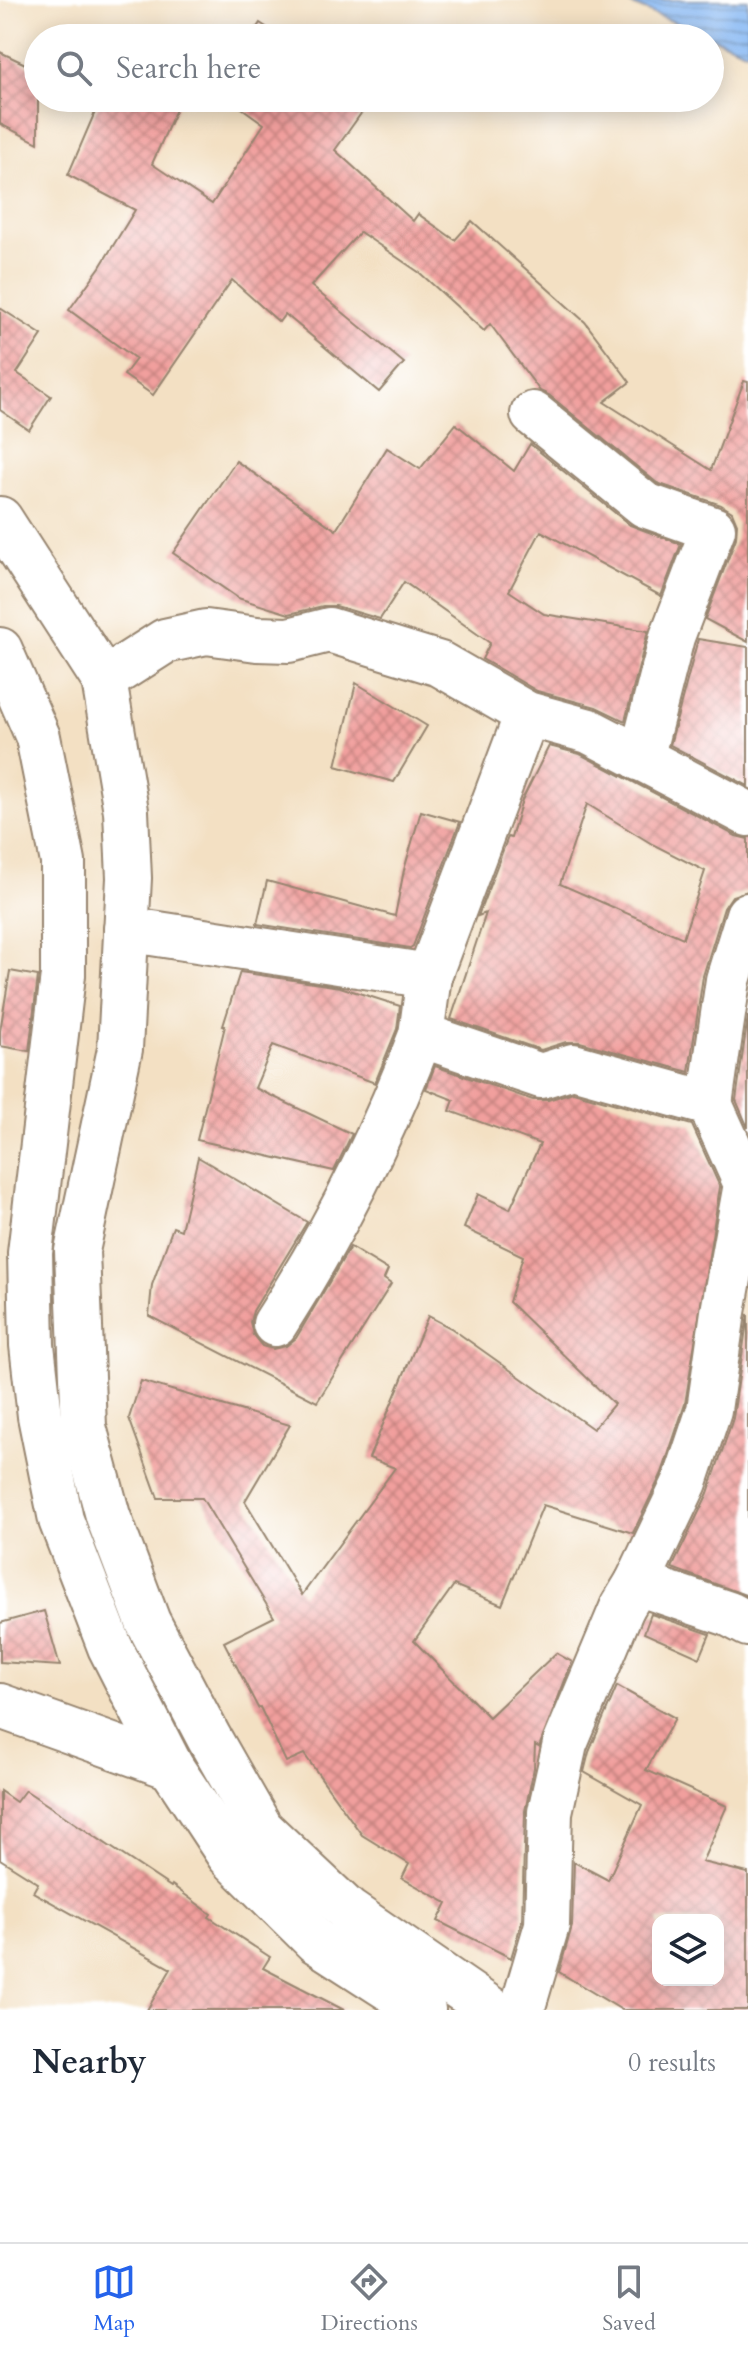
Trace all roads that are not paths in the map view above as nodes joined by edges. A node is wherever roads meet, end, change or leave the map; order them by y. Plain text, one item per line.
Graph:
1 (533, 414) dead end
2 (0, 519) edge
3 (0, 650) edge
4 (104, 680) junction
5 (527, 714) junction
6 (641, 759) junction
7 (748, 814) edge
8 (748, 915) edge
9 (126, 929) junction
10 (429, 976) junction
11 (421, 1035) junction
12 (710, 1104) junction
13 (747, 1184) edge
14 (275, 1324) dead end
15 (617, 1597) junction
16 (748, 1624) edge
17 (0, 1706) edge
18 (171, 1767) junction
19 (423, 2010) edge
20 (492, 2010) edge
21 (522, 2010) edge

1 - 6 street
2 - 4 street
3 - 18 street
4 - 5 street
4 - 9 street
5 - 6 street
5 - 10 street
6 - 7 street
8 - 12 street
9 - 10 street
9 - 20 street
10 - 11 street
11 - 12 street
11 - 14 street
12 - 13 street
13 - 15 street
15 - 16 street
15 - 21 street
17 - 18 street
18 - 19 street

